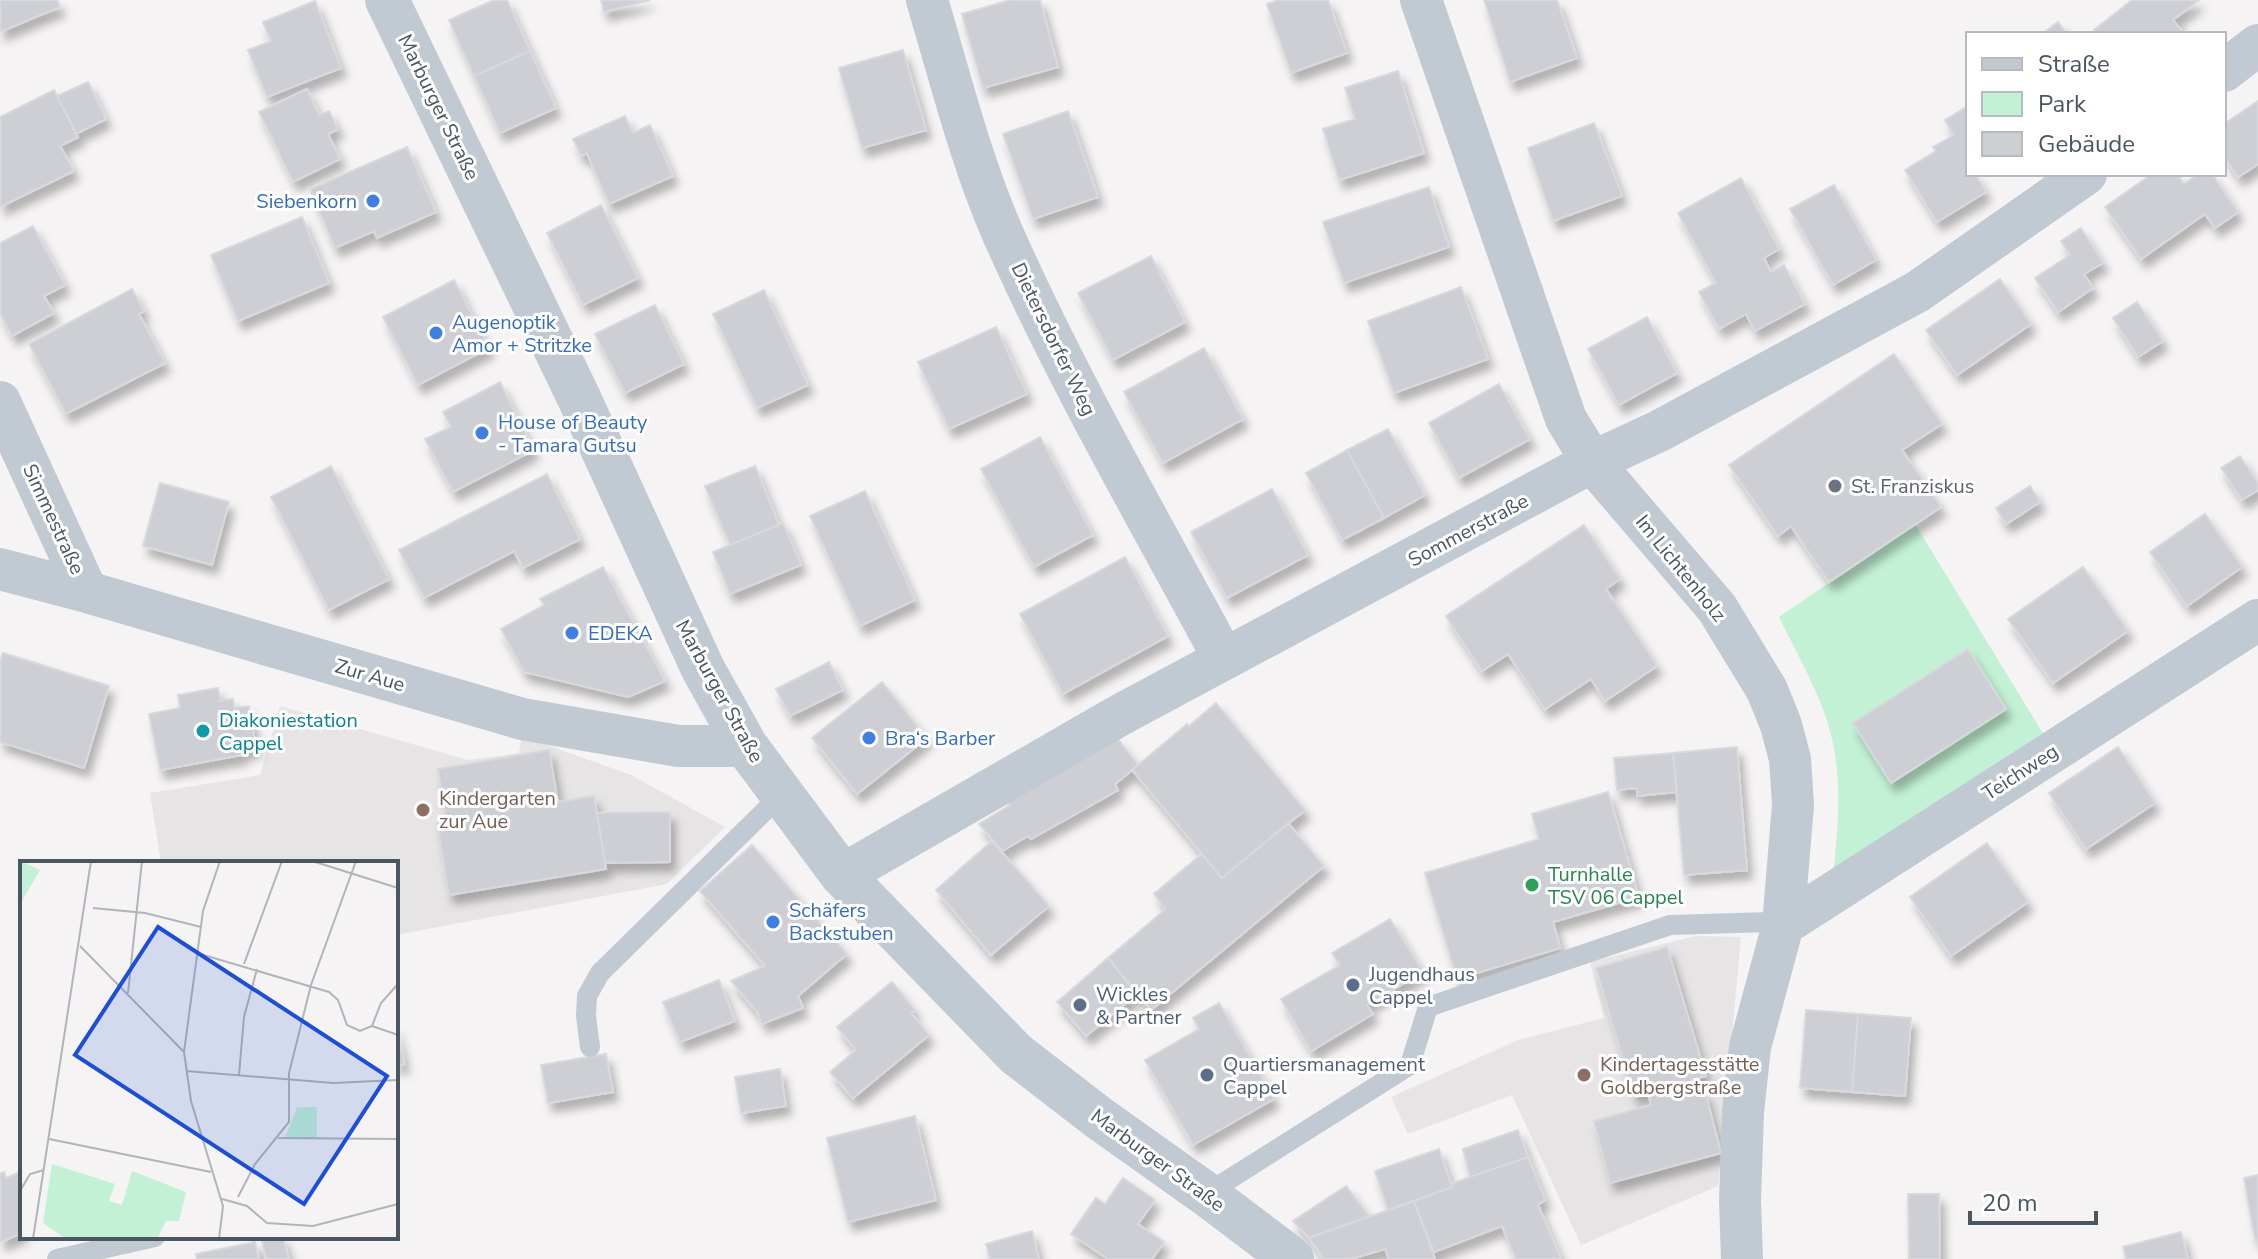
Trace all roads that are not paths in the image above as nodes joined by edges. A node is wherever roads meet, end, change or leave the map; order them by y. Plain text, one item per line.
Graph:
1 (927, 0) edge
2 (1421, 0) edge
3 (391, 1) edge
4 (2258, 45) edge
5 (2226, 69) edge
6 (2083, 176) edge
7 (0, 402) edge
8 (1592, 462) junction
9 (0, 569) edge
10 (87, 592) junction
11 (2258, 620) edge
12 (1224, 659) junction
13 (746, 746) junction
14 (782, 794) junction
15 (842, 875) junction
16 (1783, 925) junction
17 (590, 1047) dead end
18 (1206, 1194) junction
19 (146, 1239) edge
20 (57, 1259) edge
21 (1292, 1259) edge
22 (1742, 1259) edge

1 - 12 street, Dietersdorfer Weg
2 - 8 street, Im Lichtenholz
3 - 13 street, Marburger Straße
4 - 5 street
6 - 8 street, Sommerstraße
7 - 10 street, Simmestraße
8 - 12 street, Sommerstraße
8 - 16 street, Im Lichtenholz
9 - 10 street, Zur Aue
10 - 13 street, Zur Aue
11 - 16 street, Teichweg
12 - 15 street, Sommerstraße
13 - 14 street, Marburger Straße
14 - 15 street, Marburger Straße
14 - 17 lane
15 - 18 street, Marburger Straße
16 - 18 lane
16 - 22 street, Im Lichtenholz
18 - 21 street, Marburger Straße
19 - 20 lane

